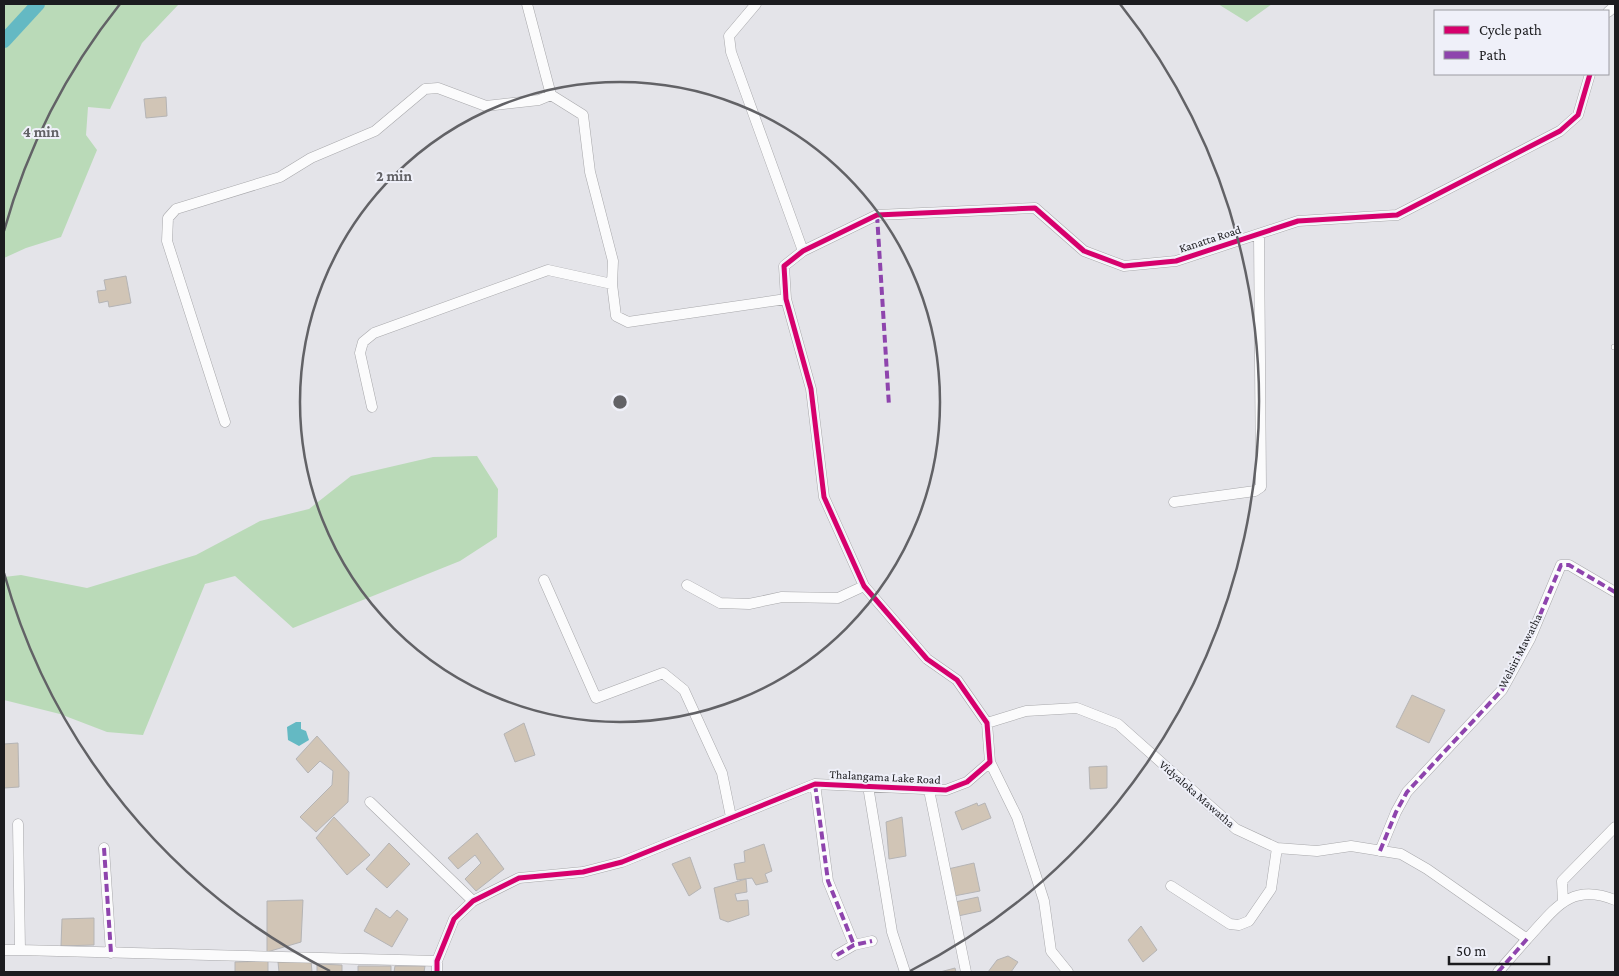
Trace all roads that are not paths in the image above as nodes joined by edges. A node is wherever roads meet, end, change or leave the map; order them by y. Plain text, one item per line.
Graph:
1 (527, 4) edge
2 (756, 4) edge
3 (1590, 75) edge
4 (551, 95) junction
5 (1259, 234) junction
6 (803, 251) junction
7 (612, 284) junction
8 (786, 299) junction
9 (372, 406) dead end
10 (225, 422) dead end
11 (1174, 502) dead end
12 (544, 580) dead end
13 (687, 585) dead end
14 (864, 586) junction
15 (1615, 592) edge
16 (987, 723) junction
17 (990, 762) junction
18 (815, 784) junction
19 (868, 786) junction
20 (929, 790) junction
21 (370, 802) dead end
22 (730, 817) junction
23 (18, 824) dead end
24 (1615, 827) edge
25 (104, 848) dead end
26 (1277, 848) junction
27 (1380, 851) junction
28 (1171, 886) dead end
29 (1615, 900) edge
30 (473, 901) junction
31 (1563, 901) junction
32 (1527, 939) junction
33 (872, 941) dead end
34 (854, 945) junction
35 (4, 950) edge
36 (20, 950) junction
37 (111, 953) junction
38 (837, 955) dead end
39 (437, 960) junction
40 (437, 972) edge
41 (905, 972) edge
42 (966, 972) edge
43 (1068, 972) edge
44 (1498, 972) edge

1 - 4 street
2 - 6 street
3 - 5 street, Kanatta Road
4 - 7 street
4 - 10 street
5 - 6 street, Kanatta Road
5 - 11 street
6 - 8 street
7 - 8 street
7 - 9 street
8 - 14 street
12 - 22 street
13 - 14 street
14 - 16 street
15 - 27 street, Welsiri Mawatha
16 - 17 street
16 - 26 street, Vidyaloka Mawatha
17 - 20 street, Thalangama Lake Road
17 - 43 street
18 - 19 street, Thalangama Lake Road
18 - 22 street, Thalangama Lake Road
18 - 34 street
19 - 20 street, Thalangama Lake Road
19 - 41 street
20 - 42 street
21 - 30 street
22 - 30 street, Thalangama Lake Road
23 - 36 street
24 - 31 street
25 - 37 street
26 - 27 street, Vidyaloka Mawatha
26 - 28 street
27 - 32 street, Vidyaloka Mawatha
29 - 31 street
30 - 39 street, Thalangama Lake Road
31 - 32 street
32 - 44 street
33 - 34 street
34 - 38 street
35 - 36 street
36 - 37 street
37 - 39 street
39 - 40 street, Thalangama Lake Road

